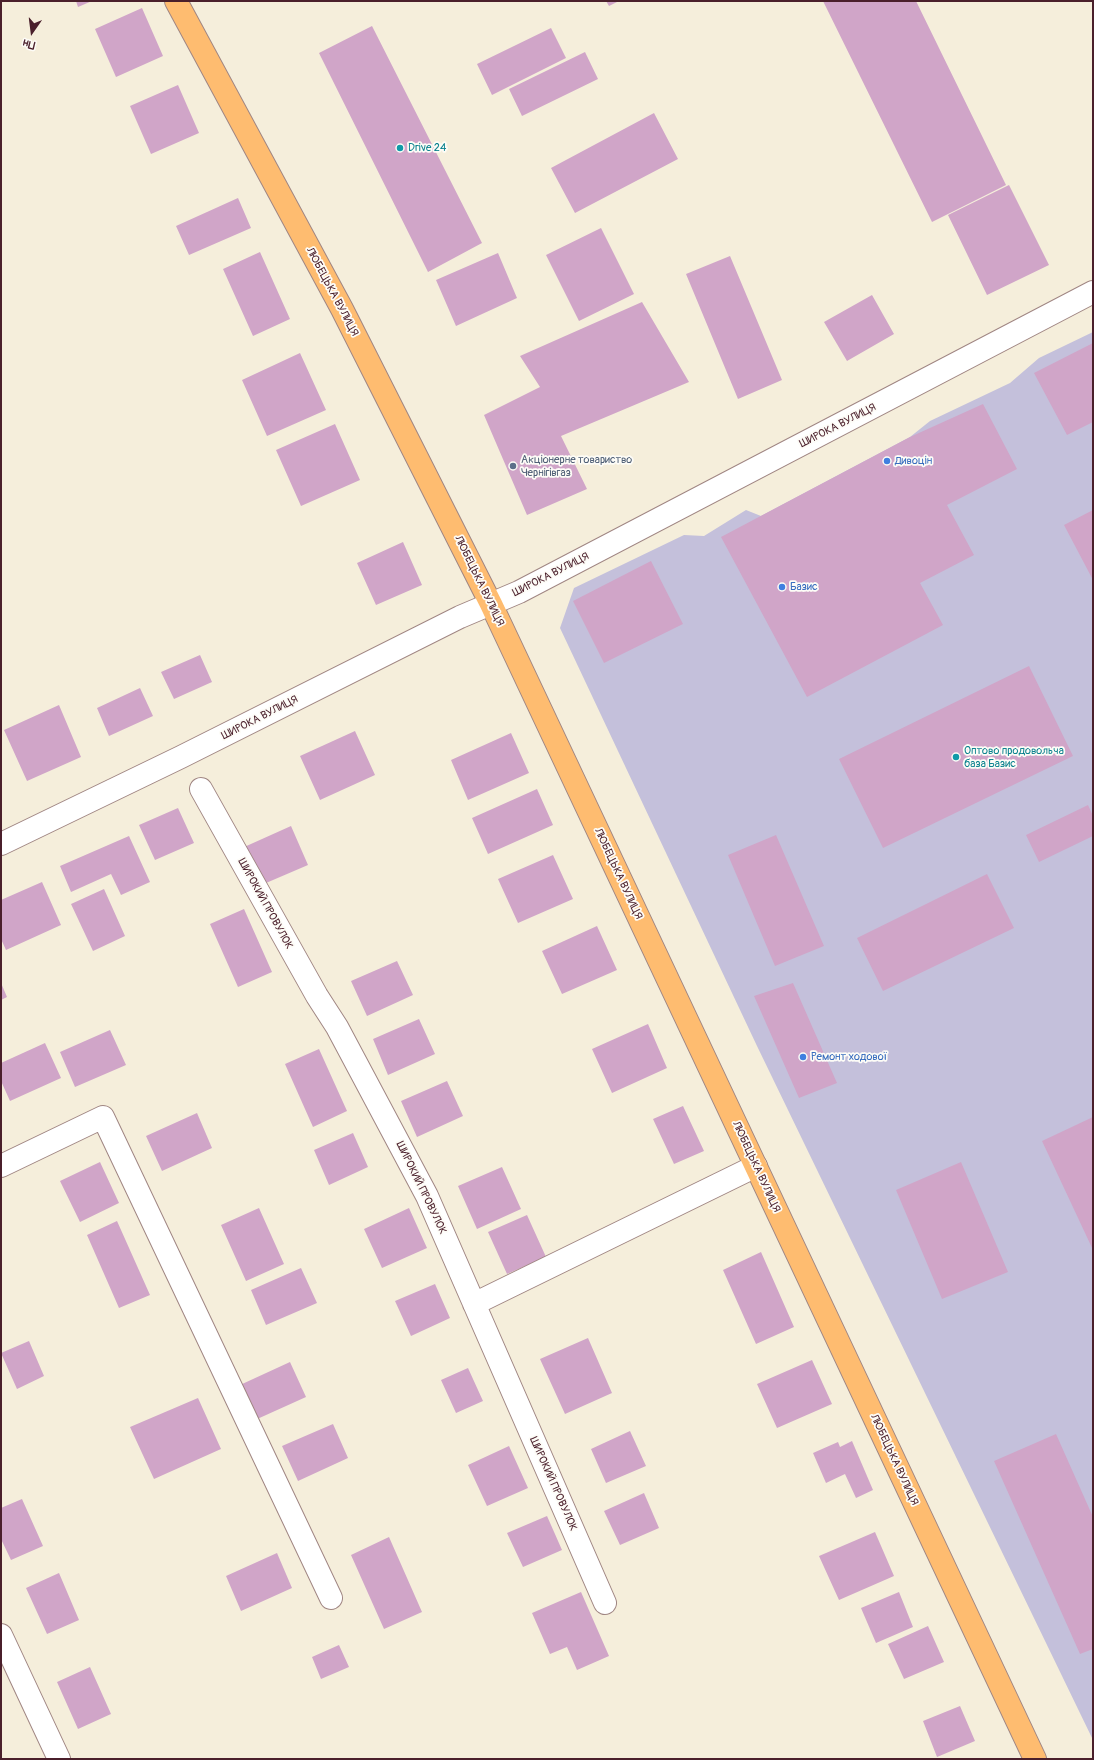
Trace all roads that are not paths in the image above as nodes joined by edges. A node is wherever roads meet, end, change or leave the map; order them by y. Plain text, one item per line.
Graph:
1 (176, 1) edge
2 (1093, 292) edge
3 (491, 604) junction
4 (201, 790) dead end
5 (1, 844) edge
6 (1, 1166) edge
7 (756, 1166) junction
8 (474, 1304) junction
9 (331, 1598) dead end
10 (605, 1603) dead end
11 (1, 1635) edge
12 (59, 1759) edge
13 (1035, 1759) edge

1 - 3 main road, ЛЮБЕЦЬКА ВУЛИЦЯ
2 - 3 street, ШИРОКА ВУЛИЦЯ
3 - 5 street, ШИРОКА ВУЛИЦЯ
3 - 7 main road, ЛЮБЕЦЬКА ВУЛИЦЯ
4 - 8 street, ШИРОКИЙ ПРОВУЛОК
6 - 9 street
7 - 8 street
7 - 13 main road, ЛЮБЕЦЬКА ВУЛИЦЯ
8 - 10 street, ШИРОКИЙ ПРОВУЛОК
11 - 12 street

